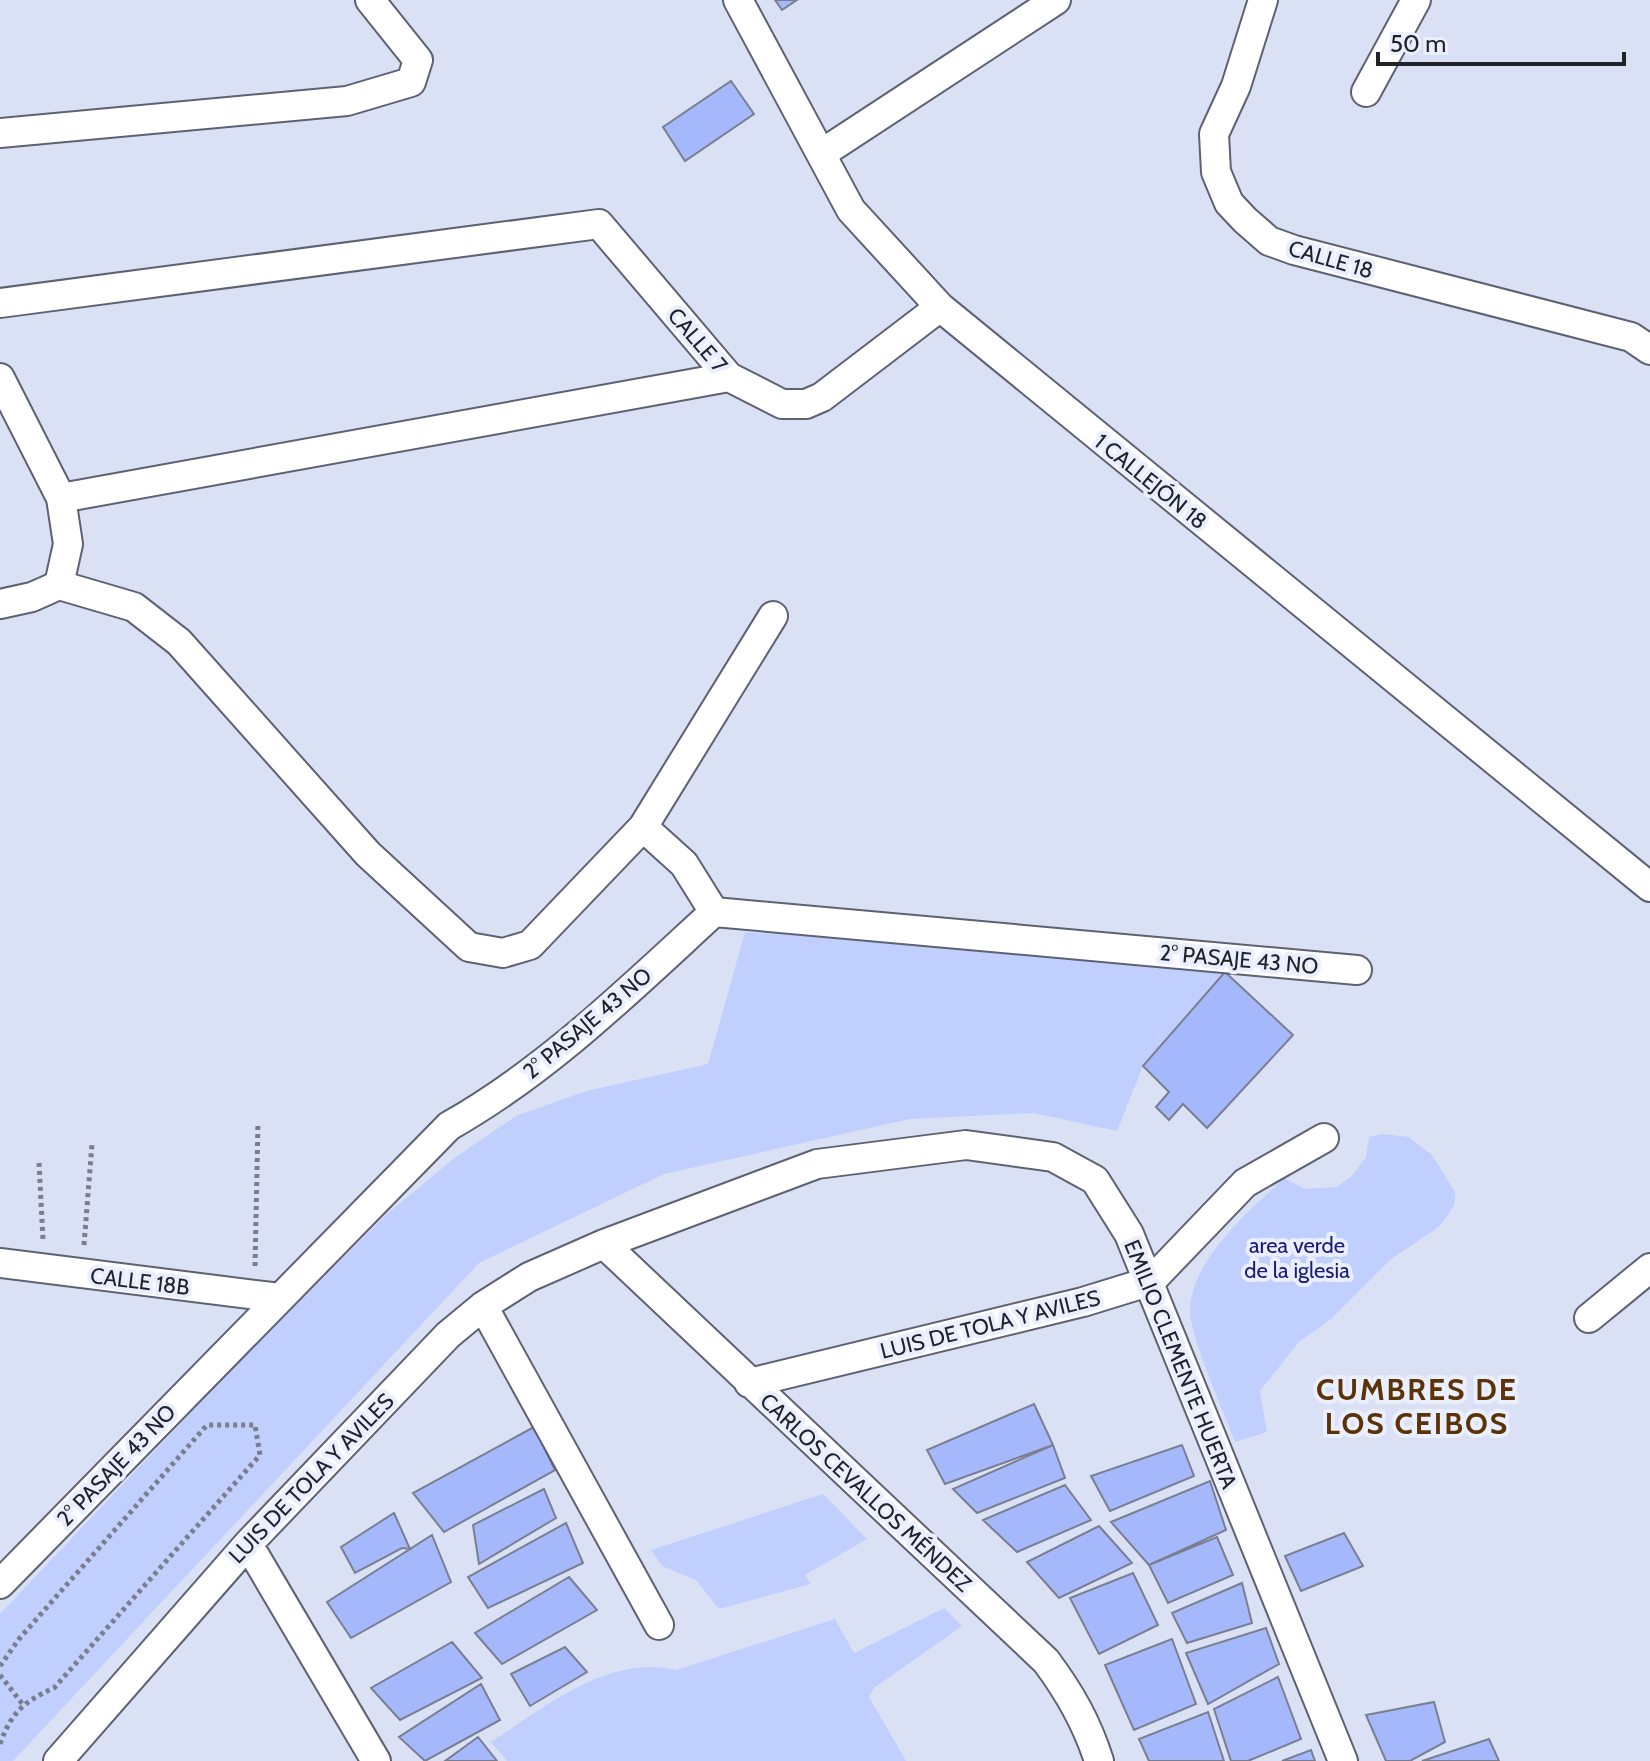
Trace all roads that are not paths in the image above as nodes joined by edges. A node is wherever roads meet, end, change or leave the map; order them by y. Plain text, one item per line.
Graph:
1 (370, 0) edge
2 (738, 0) edge
3 (1056, 0) edge
4 (1263, 0) edge
5 (1416, 0) edge
6 (1366, 92) dead end
7 (0, 133) edge
8 (821, 154) junction
9 (0, 303) edge
10 (940, 307) junction
11 (1650, 350) edge
12 (729, 377) junction
13 (0, 378) edge
14 (61, 498) junction
15 (59, 585) junction
16 (0, 604) edge
17 (773, 616) dead end
18 (643, 827) junction
19 (1650, 887) edge
20 (714, 912) junction
21 (1357, 970) dead end
22 (1324, 1138) dead end
23 (604, 1244) junction
24 (0, 1263) edge
25 (1650, 1268) edge
26 (1151, 1281) junction
27 (267, 1296) junction
28 (483, 1306) junction
29 (1589, 1318) dead end
30 (749, 1383) junction
31 (248, 1544) junction
32 (0, 1584) edge
33 (659, 1625) dead end
34 (58, 1761) edge
35 (376, 1761) edge
36 (1099, 1761) edge
37 (1343, 1761) edge

1 - 7 street
2 - 8 street, 1 CALLEJÓN 18
3 - 8 street
4 - 11 street, CALLE 18
5 - 6 street
8 - 10 street, 1 CALLEJÓN 18
9 - 12 street, CALLE 7
10 - 12 street, CALLE 7
10 - 19 street, 1 CALLEJÓN 18
12 - 14 street
13 - 14 street
14 - 15 street
15 - 16 street
15 - 18 street
17 - 18 street
18 - 20 street
20 - 21 street, 2° PASAJE 43 NO
20 - 27 street, 2° PASAJE 43 NO
22 - 26 street, LUIS DE TOLA Y AVILES
23 - 26 street, EMILIO CLEMENTE HUERTA
23 - 28 street, LUIS DE TOLA Y AVILES
23 - 30 street, CARLOS CEVALLOS MÉNDEZ
24 - 27 street, CALLE 18B
25 - 29 street
26 - 30 street, LUIS DE TOLA Y AVILES
26 - 37 street, EMILIO CLEMENTE HUERTA
27 - 32 street, 2° PASAJE 43 NO
28 - 31 street, LUIS DE TOLA Y AVILES
28 - 33 street
30 - 36 street, CARLOS CEVALLOS MÉNDEZ
31 - 34 street, LUIS DE TOLA Y AVILES
31 - 35 street

